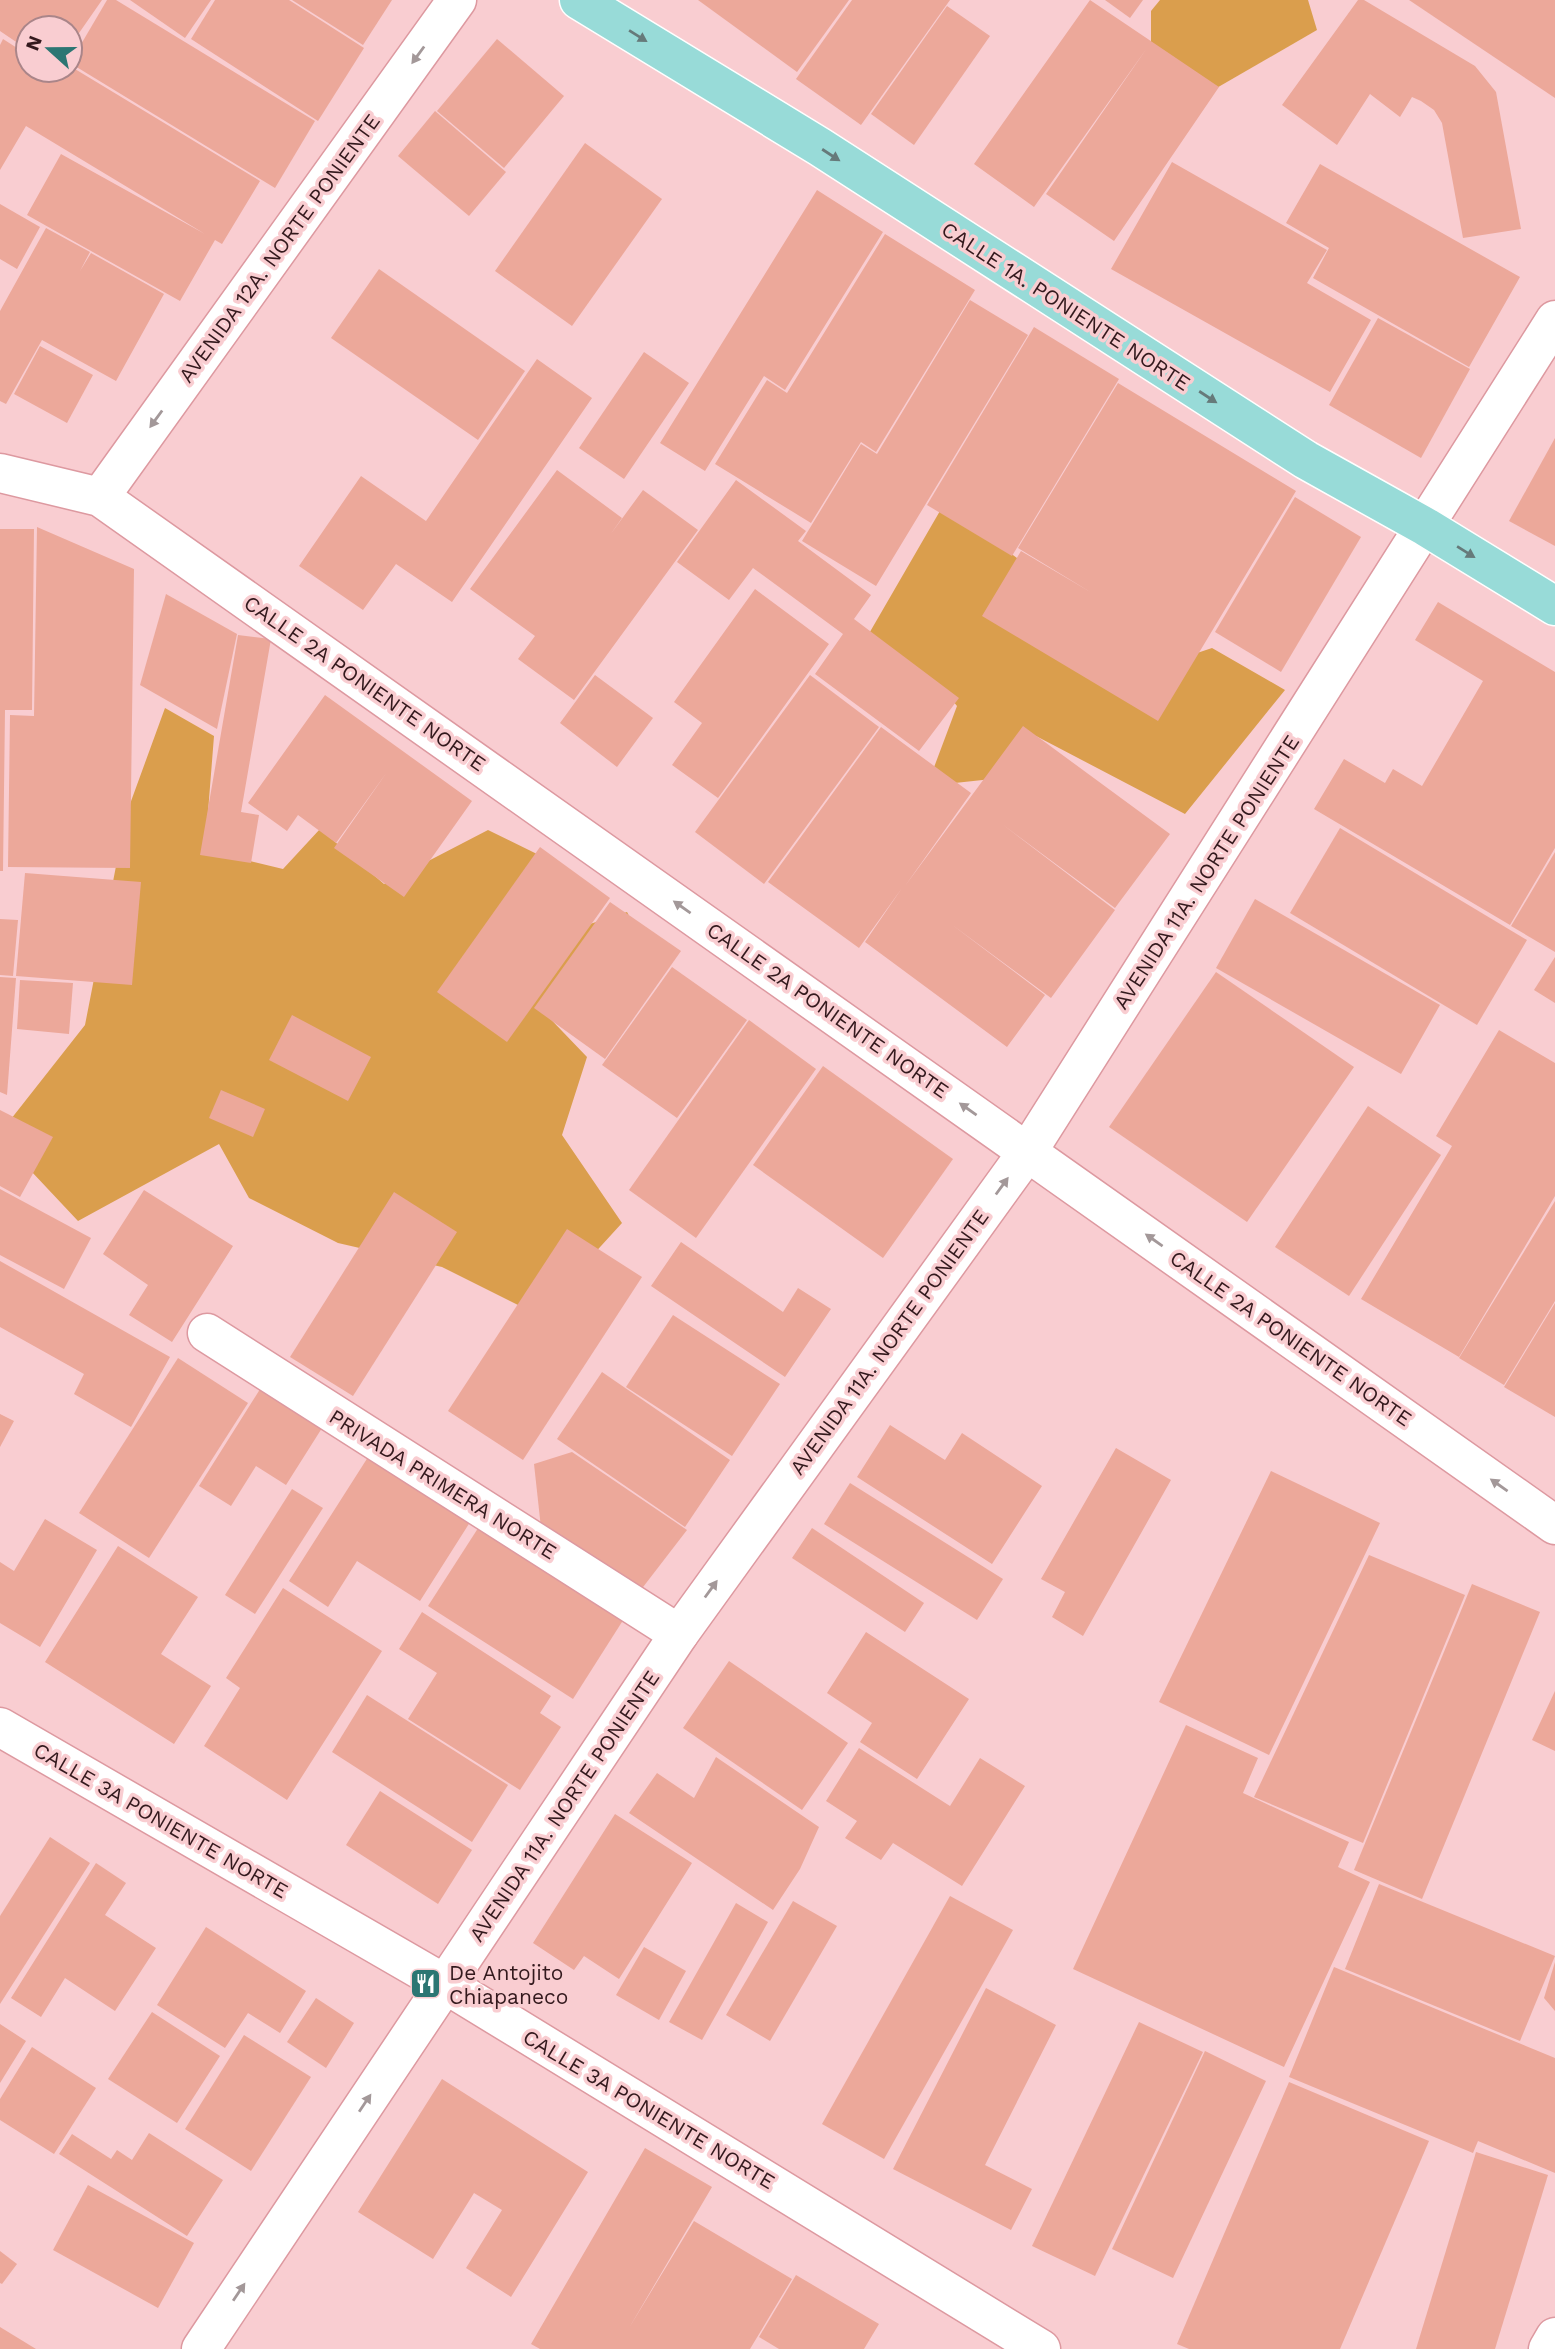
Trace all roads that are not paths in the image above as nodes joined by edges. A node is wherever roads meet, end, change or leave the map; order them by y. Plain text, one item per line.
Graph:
1 (457, 0) edge
2 (579, 0) edge
3 (1555, 320) edge
4 (0, 473) edge
5 (100, 497) junction
6 (1426, 527) junction
7 (1555, 606) edge
8 (1028, 1151) junction
9 (207, 1333) dead end
10 (1555, 1525) edge
11 (679, 1634) junction
12 (0, 1727) edge
13 (444, 1984) junction
14 (1555, 2337) edge
15 (201, 2349) edge
16 (1041, 2349) edge
17 (1548, 2349) edge

1 -> 5 street, AVENIDA 12A. NORTE PONIENTE
2 -> 6 main road, CALLE 1A. PONIENTE NORTE
3 - 6 street, AVENIDA 11A. NORTE PONIENTE
4 - 5 street
8 -> 5 street, CALLE 2A PONIENTE NORTE
6 -> 7 main road, CALLE 1A. PONIENTE NORTE
6 - 8 street, AVENIDA 11A. NORTE PONIENTE
10 -> 8 street, CALLE 2A PONIENTE NORTE
11 -> 8 street, AVENIDA 11A. NORTE PONIENTE
9 - 11 street, PRIVADA PRIMERA NORTE
11 - 13 street, AVENIDA 11A. NORTE PONIENTE
12 - 13 street, CALLE 3A PONIENTE NORTE
15 -> 13 street, AVENIDA 11A. NORTE PONIENTE
13 - 16 street, CALLE 3A PONIENTE NORTE
14 - 17 street

